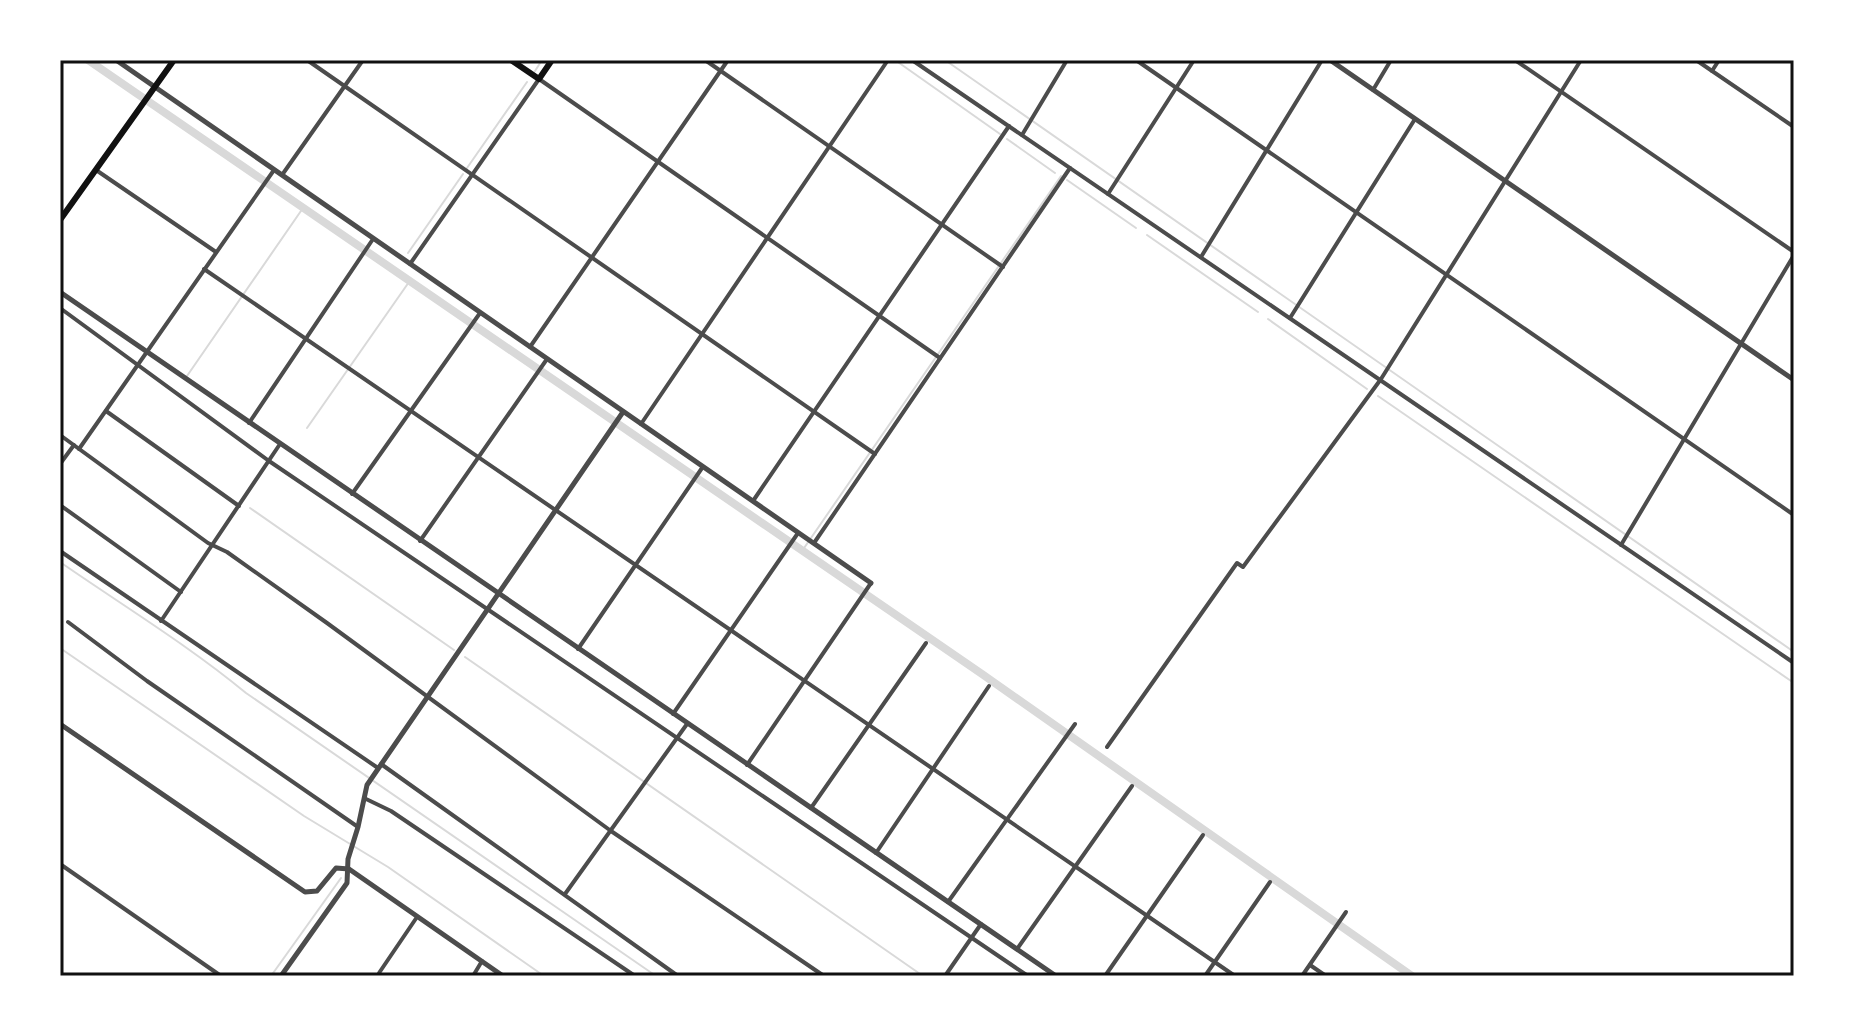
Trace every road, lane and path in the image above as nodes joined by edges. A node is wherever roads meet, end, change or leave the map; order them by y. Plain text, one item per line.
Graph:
1 (116, 60) edge
2 (174, 60) edge
3 (307, 60) edge
4 (363, 60) edge
5 (511, 60) edge
6 (552, 60) edge
7 (705, 60) edge
8 (728, 60) edge
9 (888, 60) edge
10 (912, 60) edge
11 (1067, 60) edge
12 (1136, 60) edge
13 (1194, 60) edge
14 (1322, 60) edge
15 (1330, 60) edge
16 (1391, 60) edge
17 (1515, 60) edge
18 (1581, 60) edge
19 (1696, 60) edge
20 (1719, 60) edge
21 (720, 71) junction
22 (1712, 71) junction
23 (539, 79) junction
24 (345, 86) junction
25 (1177, 88) junction
26 (154, 89) junction
27 (1373, 90) junction
28 (1562, 93) junction
29 (1415, 119) junction
30 (1009, 126) junction
31 (1794, 127) edge
32 (1022, 135) junction
33 (830, 146) junction
34 (1266, 150) junction
35 (658, 162) junction
36 (1070, 168) junction
37 (96, 170) junction
38 (274, 170) junction
39 (282, 175) junction
40 (472, 175) junction
41 (1505, 180) junction
42 (1108, 194) junction
43 (1357, 213) junction
44 (60, 220) edge
45 (942, 224) junction
46 (767, 238) junction
47 (374, 239) junction
48 (216, 252) junction
49 (1203, 254) junction
50 (1794, 254) edge
51 (592, 257) junction
52 (410, 264) junction
53 (1003, 267) junction
54 (204, 269) junction
55 (1447, 275) junction
56 (60, 292) edge
57 (60, 308) edge
58 (478, 315) junction
59 (879, 316) junction
60 (1290, 318) junction
61 (702, 334) junction
62 (306, 338) junction
63 (1740, 343) junction
64 (530, 347) junction
65 (147, 352) junction
66 (940, 358) junction
67 (545, 362) junction
68 (139, 365) junction
69 (1382, 377) junction
70 (1794, 380) edge
71 (411, 410) junction
72 (106, 411) junction
73 (814, 411) junction
74 (623, 412) junction
75 (249, 423) junction
76 (641, 424) junction
77 (60, 435) edge
78 (1682, 438) junction
79 (280, 444) junction
80 (76, 447) junction
81 (875, 454) junction
82 (479, 457) junction
83 (269, 461) junction
84 (60, 464) edge
85 (702, 468) junction
86 (352, 494) junction
87 (753, 501) junction
88 (60, 505) edge
89 (239, 506) junction
90 (557, 509) junction
91 (1794, 515) edge
92 (798, 533) junction
93 (420, 541) junction
94 (814, 543) junction
95 (1621, 545) junction
96 (212, 546) junction
97 (60, 551) edge
98 (635, 564) junction
99 (871, 583) joint
100 (181, 592) junction
101 (499, 595) junction
102 (489, 610) junction
103 (161, 621) junction
104 (68, 622) dead end
105 (732, 629) junction
106 (926, 643) dead end
107 (578, 649) junction
108 (1794, 663) edge
109 (805, 680) junction
110 (989, 686) dead end
111 (428, 696) junction
112 (673, 714) junction
113 (60, 724) edge
114 (687, 724) junction
115 (869, 724) junction
116 (1075, 724) dead end
117 (677, 737) junction
118 (1107, 747) dead end
119 (747, 765) junction
120 (379, 766) junction
121 (933, 768) junction
122 (1132, 786) dead end
123 (364, 798) junction
124 (811, 808) junction
125 (1007, 819) junction
126 (358, 827) junction
127 (611, 831) junction
128 (1203, 835) dead end
129 (876, 853) junction
130 (60, 864) edge
131 (1076, 866) junction
132 (349, 869) junction
133 (1270, 882) dead end
134 (564, 895) junction
135 (948, 902) junction
136 (1344, 914) dead end
137 (1147, 915) junction
138 (417, 917) junction
139 (981, 924) junction
140 (971, 938) junction
141 (1017, 949) junction
142 (482, 961) junction
143 (1215, 962) junction
144 (1310, 965) junction
145 (379, 973) dead end
146 (284, 975) edge
147 (221, 976) edge
148 (473, 976) edge
149 (503, 976) edge
150 (635, 976) edge
151 (678, 976) edge
152 (824, 976) edge
153 (945, 976) edge
154 (1028, 976) edge
155 (1056, 976) edge
156 (1105, 976) edge
157 (1205, 976) edge
158 (1235, 976) edge
159 (1302, 976) edge
160 (1326, 976) edge

1 - 26 street
2 - 26 main road
3 - 24 street
4 - 24 street
5 - 23 main road
6 - 23 main road
7 - 21 street
8 - 21 street
9 - 33 street
10 - 30 street
11 - 32 street
12 - 25 street
13 - 25 street
14 - 34 street
15 - 27 street
16 - 27 street
17 - 28 street
18 - 28 street
19 - 22 street
20 - 22 street
21 - 33 street
21 - 35 street
22 - 31 street
23 - 35 street
23 - 40 street
24 - 39 street
24 - 40 street
25 - 34 street
25 - 42 street
26 - 37 main road
26 - 38 street
27 - 29 street
28 - 41 street
28 - 50 street
29 - 41 street
29 - 43 street
30 - 32 street
30 - 45 street
32 - 36 street
33 - 45 street
33 - 46 street
34 - 43 street
34 - 49 street
35 - 46 street
35 - 51 street
36 - 42 street
36 - 53 street
37 - 44 main road
37 - 48 street
38 - 39 street
38 - 48 street
39 - 47 street
40 - 51 street
40 - 52 street
41 - 55 street
41 - 63 street
42 - 49 street
43 - 55 street
43 - 60 street
45 - 53 street
45 - 59 street
46 - 59 street
46 - 61 street
47 - 52 street
47 - 62 street
48 - 54 street
49 - 60 street
50 - 63 street
51 - 61 street
51 - 64 street
52 - 58 street
53 - 66 street
54 - 62 street
54 - 65 street
55 - 69 street
55 - 78 street
56 - 65 street
57 - 68 street
58 - 64 street
58 - 71 street
59 - 66 street
59 - 73 street
60 - 69 street
61 - 73 street
61 - 76 street
62 - 71 street
62 - 75 street
63 - 70 street
63 - 78 street
64 - 67 street
65 - 68 street
65 - 75 street
66 - 81 street
67 - 74 street
67 - 82 street
68 - 72 street
68 - 83 street
69 - 95 street
69 - 118 street
71 - 82 street
71 - 86 street
72 - 80 street
72 - 89 street
73 - 81 street
73 - 87 street
74 - 76 street
74 - 90 street
75 - 79 street
76 - 85 street
77 - 80 street
78 - 91 street
78 - 95 street
79 - 83 street
79 - 86 street
80 - 84 street
80 - 96 street
81 - 94 street
82 - 90 street
82 - 93 street
83 - 89 street
83 - 102 street
85 - 87 street
85 - 98 street
86 - 93 street
87 - 92 street
88 - 100 street
89 - 96 street
90 - 98 street
90 - 101 street
92 - 94 street
92 - 105 street
93 - 101 street
94 - 99 street
95 - 108 street
96 - 100 street
96 - 111 street
97 - 103 street
98 - 105 street
98 - 107 street
99 - 109 street
100 - 103 street
101 - 102 street
101 - 107 street
102 - 111 street
102 - 117 street
103 - 120 street
104 - 126 street
105 - 109 street
105 - 112 street
106 - 115 street
107 - 112 street
109 - 115 street
109 - 119 street
110 - 121 street
111 - 120 street
111 - 127 street
112 - 114 street
113 - 132 street
114 - 117 street
114 - 119 street
115 - 121 street
115 - 124 street
116 - 125 street
117 - 127 street
117 - 140 street
119 - 124 street
120 - 123 street
120 - 134 street
121 - 125 street
121 - 129 street
122 - 131 street
123 - 126 street
123 - 150 street
124 - 129 street
125 - 131 street
125 - 135 street
126 - 132 street
127 - 134 street
127 - 152 street
128 - 137 street
129 - 135 street
130 - 147 street
131 - 137 street
131 - 141 street
132 - 138 street
132 - 146 street
133 - 143 street
134 - 151 street
135 - 139 street
136 - 144 street
137 - 143 street
137 - 156 street
138 - 142 street
138 - 145 street
139 - 140 street
139 - 141 street
140 - 153 street
140 - 154 street
141 - 155 street
142 - 148 street
142 - 149 street
143 - 157 street
143 - 158 street
144 - 159 street
144 - 160 street

